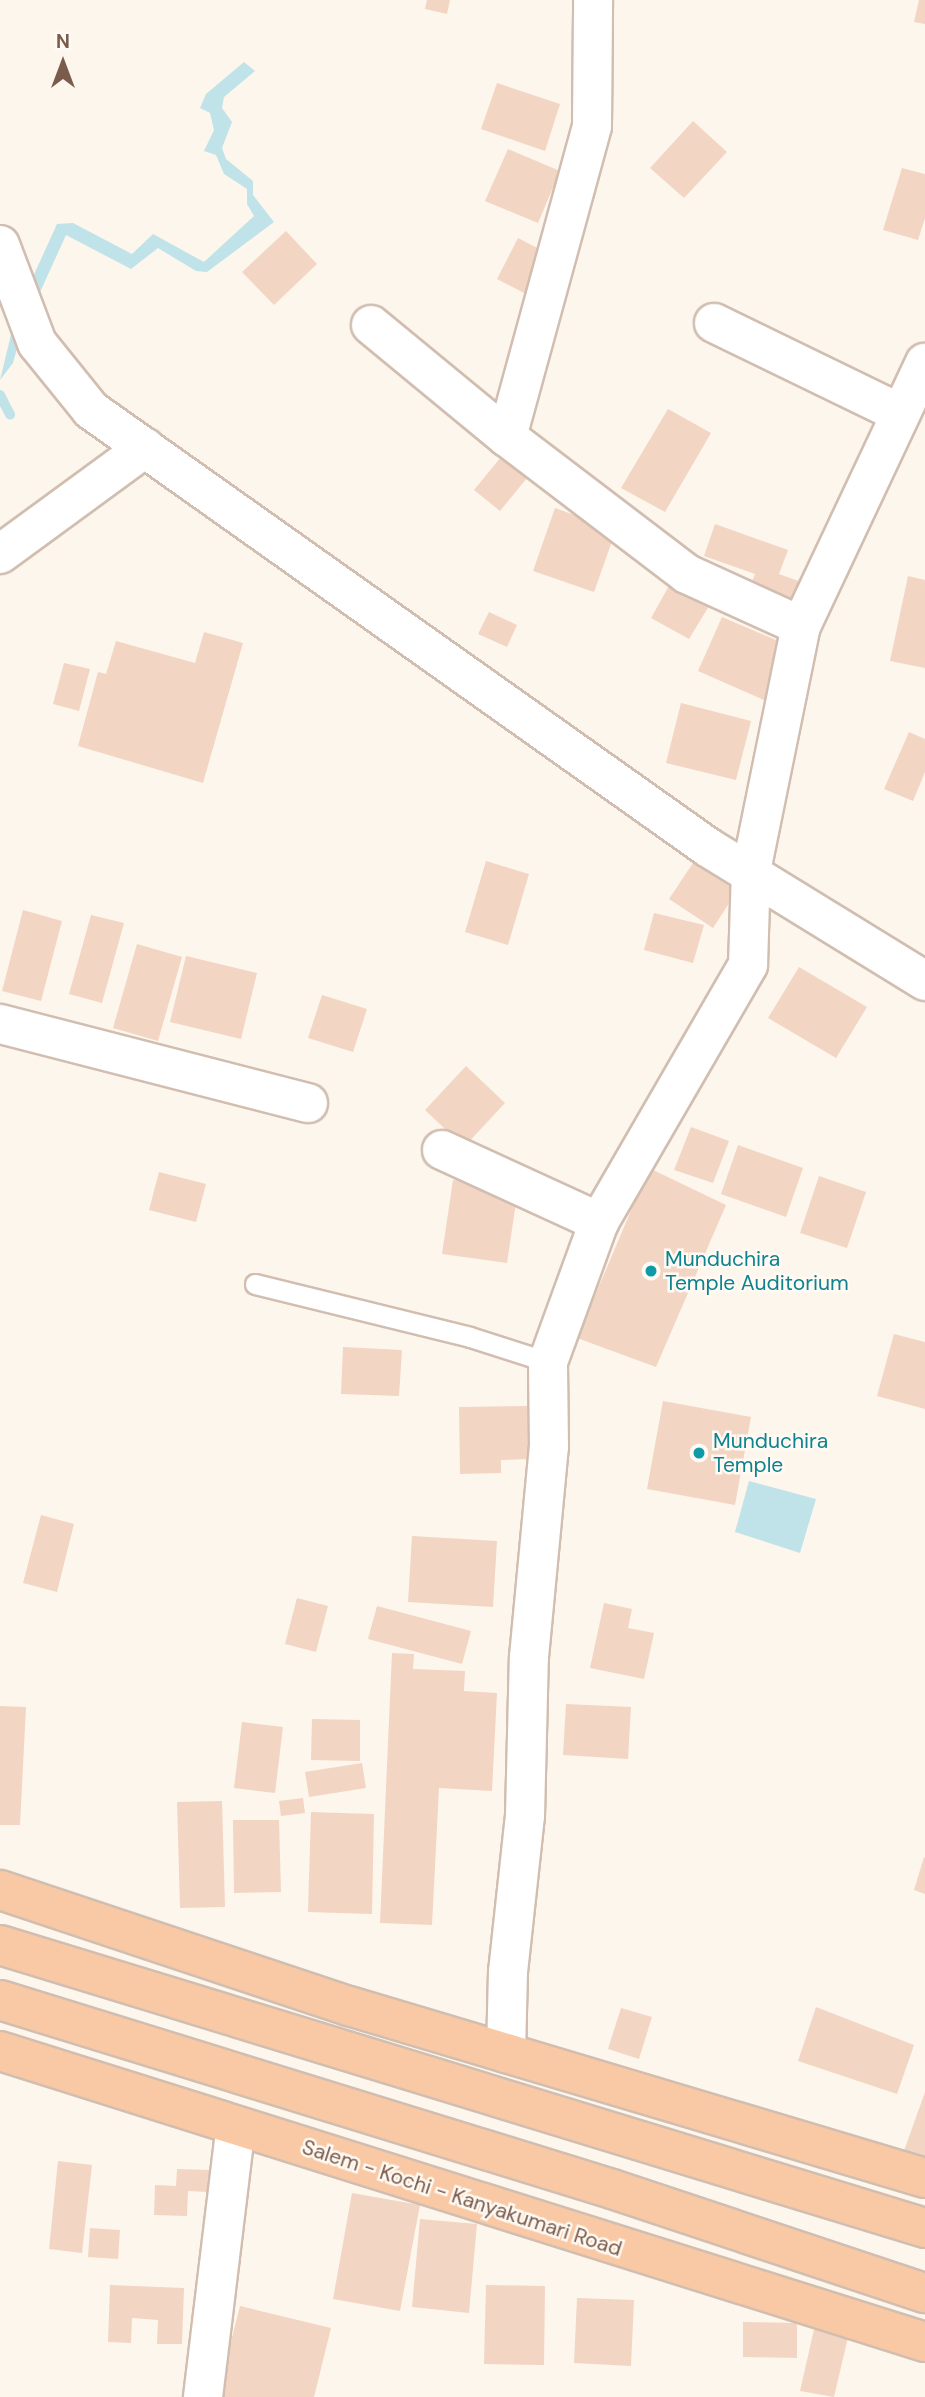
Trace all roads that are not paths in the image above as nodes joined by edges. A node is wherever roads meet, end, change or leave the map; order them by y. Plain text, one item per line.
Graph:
1 (593, 0) edge
2 (0, 245) edge
3 (714, 323) dead end
4 (370, 325) dead end
5 (925, 363) edge
6 (899, 413) junction
7 (507, 437) junction
8 (145, 448) junction
9 (0, 554) edge
10 (801, 626) junction
11 (751, 871) junction
12 (925, 981) edge
13 (0, 1024) edge
14 (308, 1103) dead end
15 (442, 1150) dead end
16 (599, 1222) junction
17 (255, 1284) dead end
18 (548, 1362) junction
19 (0, 1890) edge
20 (0, 1945) edge
21 (0, 2000) edge
22 (0, 2051) edge
23 (506, 2053) junction
24 (236, 2126) junction
25 (925, 2178) edge
26 (925, 2228) edge
27 (925, 2292) edge
28 (925, 2342) edge
29 (203, 2397) edge

1 - 7 street
2 - 8 street
3 - 6 street
4 - 7 street
5 - 6 street
6 - 10 street
7 - 10 street
8 - 9 street
8 - 11 street
10 - 11 street
11 - 12 street
11 - 16 street
13 - 14 street
15 - 16 street
16 - 18 street
17 - 18 lane
18 - 23 street
19 - 23 highway
20 - 26 highway
21 - 27 highway
22 - 24 highway, Salem - Kochi - Kanyakumari Road
23 - 25 highway
24 - 28 highway, Salem - Kochi - Kanyakumari Road
24 - 29 street

